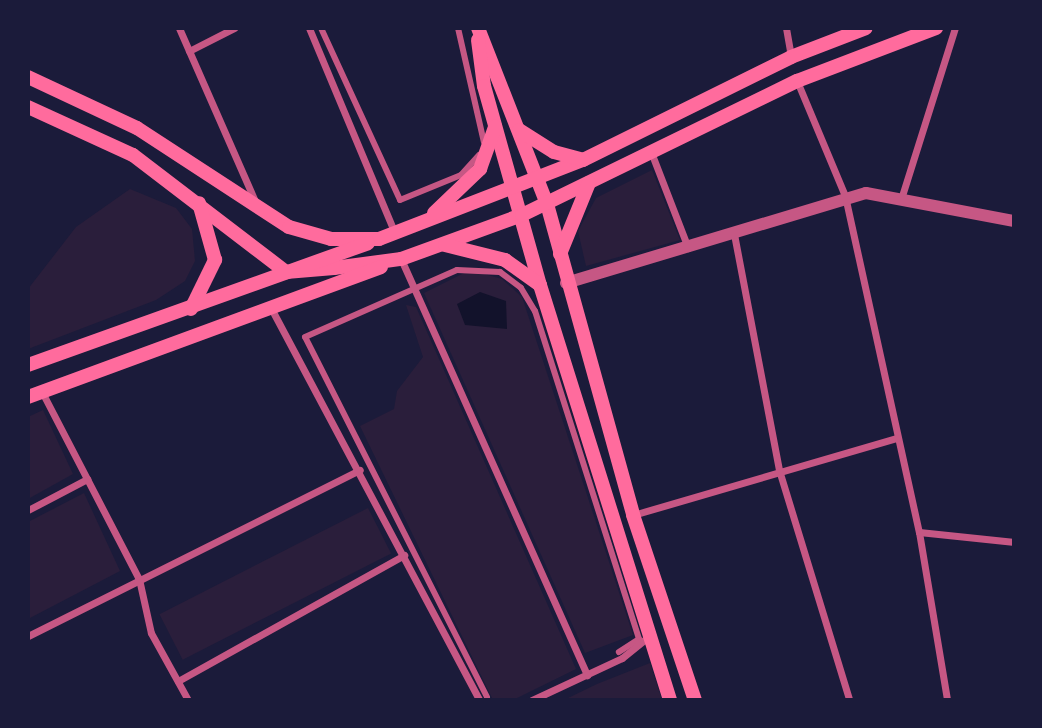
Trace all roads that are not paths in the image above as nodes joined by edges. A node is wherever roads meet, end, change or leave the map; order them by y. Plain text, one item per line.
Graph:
1 (179, 28) edge
2 (234, 28) edge
3 (309, 28) edge
4 (321, 28) edge
5 (458, 28) edge
6 (477, 28) edge
7 (786, 28) edge
8 (866, 28) edge
9 (936, 28) edge
10 (955, 28) edge
11 (190, 51) junction
12 (791, 57) junction
13 (28, 76) edge
14 (797, 81) junction
15 (28, 107) edge
16 (496, 125) junction
17 (519, 130) junction
18 (651, 152) junction
19 (583, 160) junction
20 (538, 179) junction
21 (589, 183) junction
22 (514, 187) junction
23 (845, 196) junction
24 (901, 199) junction
25 (199, 202) junction
26 (547, 204) junction
27 (257, 205) junction
28 (522, 215) junction
29 (424, 220) junction
30 (1014, 221) edge
31 (394, 231) junction
32 (734, 234) junction
33 (379, 239) junction
34 (444, 245) junction
35 (688, 248) junction
36 (560, 256) junction
37 (401, 259) junction
38 (286, 272) junction
39 (566, 283) junction
40 (540, 285) junction
41 (414, 289) junction
42 (191, 309) junction
43 (272, 310) junction
44 (28, 364) edge
45 (35, 395) edge
46 (897, 438) junction
47 (360, 470) junction
48 (779, 470) junction
49 (87, 479) junction
50 (28, 510) edge
51 (633, 515) junction
52 (919, 532) junction
53 (1014, 542) edge
54 (404, 555) junction
55 (139, 579) junction
56 (28, 636) edge
57 (648, 636) junction
58 (619, 652) dead end
59 (653, 659) dead end
60 (587, 675) junction
61 (178, 681) junction
62 (483, 699) edge
63 (849, 699) edge
64 (188, 700) edge
65 (531, 700) edge
66 (668, 700) edge
67 (695, 700) edge
68 (947, 700) edge

1 - 11 street
2 - 11 street
3 - 31 street
4 - 5 street
6 - 16 main road
6 - 17 main road
7 - 12 street
8 - 12 main road
9 - 14 main road
10 - 24 street
11 - 27 street
12 - 19 main road
13 - 27 main road
14 - 18 main road
14 - 23 street
15 - 25 main road
16 - 22 main road
16 - 29 main road
17 - 19 main road
17 - 20 main road
18 - 21 main road
18 - 35 street
19 - 20 main road
20 - 22 main road
20 - 26 main road
21 - 26 main road
21 - 36 main road
22 - 28 main road
22 - 29 main road
23 - 24 street
23 - 32 street
23 - 46 street
24 - 30 street
25 - 38 main road
25 - 42 main road
26 - 28 main road
26 - 36 main road
27 - 33 main road
28 - 34 main road
28 - 40 main road
29 - 31 main road
31 - 33 main road
32 - 35 street
32 - 48 street
33 - 38 main road
34 - 37 main road
34 - 40 main road
35 - 39 street
36 - 39 main road
37 - 38 main road
37 - 41 street
37 - 43 main road
38 - 42 main road
39 - 51 main road
40 - 57 main road
41 - 58 street
41 - 60 street
41 - 62 street
42 - 44 main road
43 - 45 main road
43 - 47 street
45 - 49 street
46 - 48 street
46 - 52 street
47 - 54 street
47 - 55 street
48 - 51 street
48 - 63 street
49 - 50 street
49 - 55 street
51 - 67 main road
52 - 53 street
52 - 68 street
54 - 61 street
54 - 62 street
55 - 56 street
55 - 61 street
57 - 60 street
57 - 66 main road
59 - 66 street
60 - 65 street
61 - 64 street

